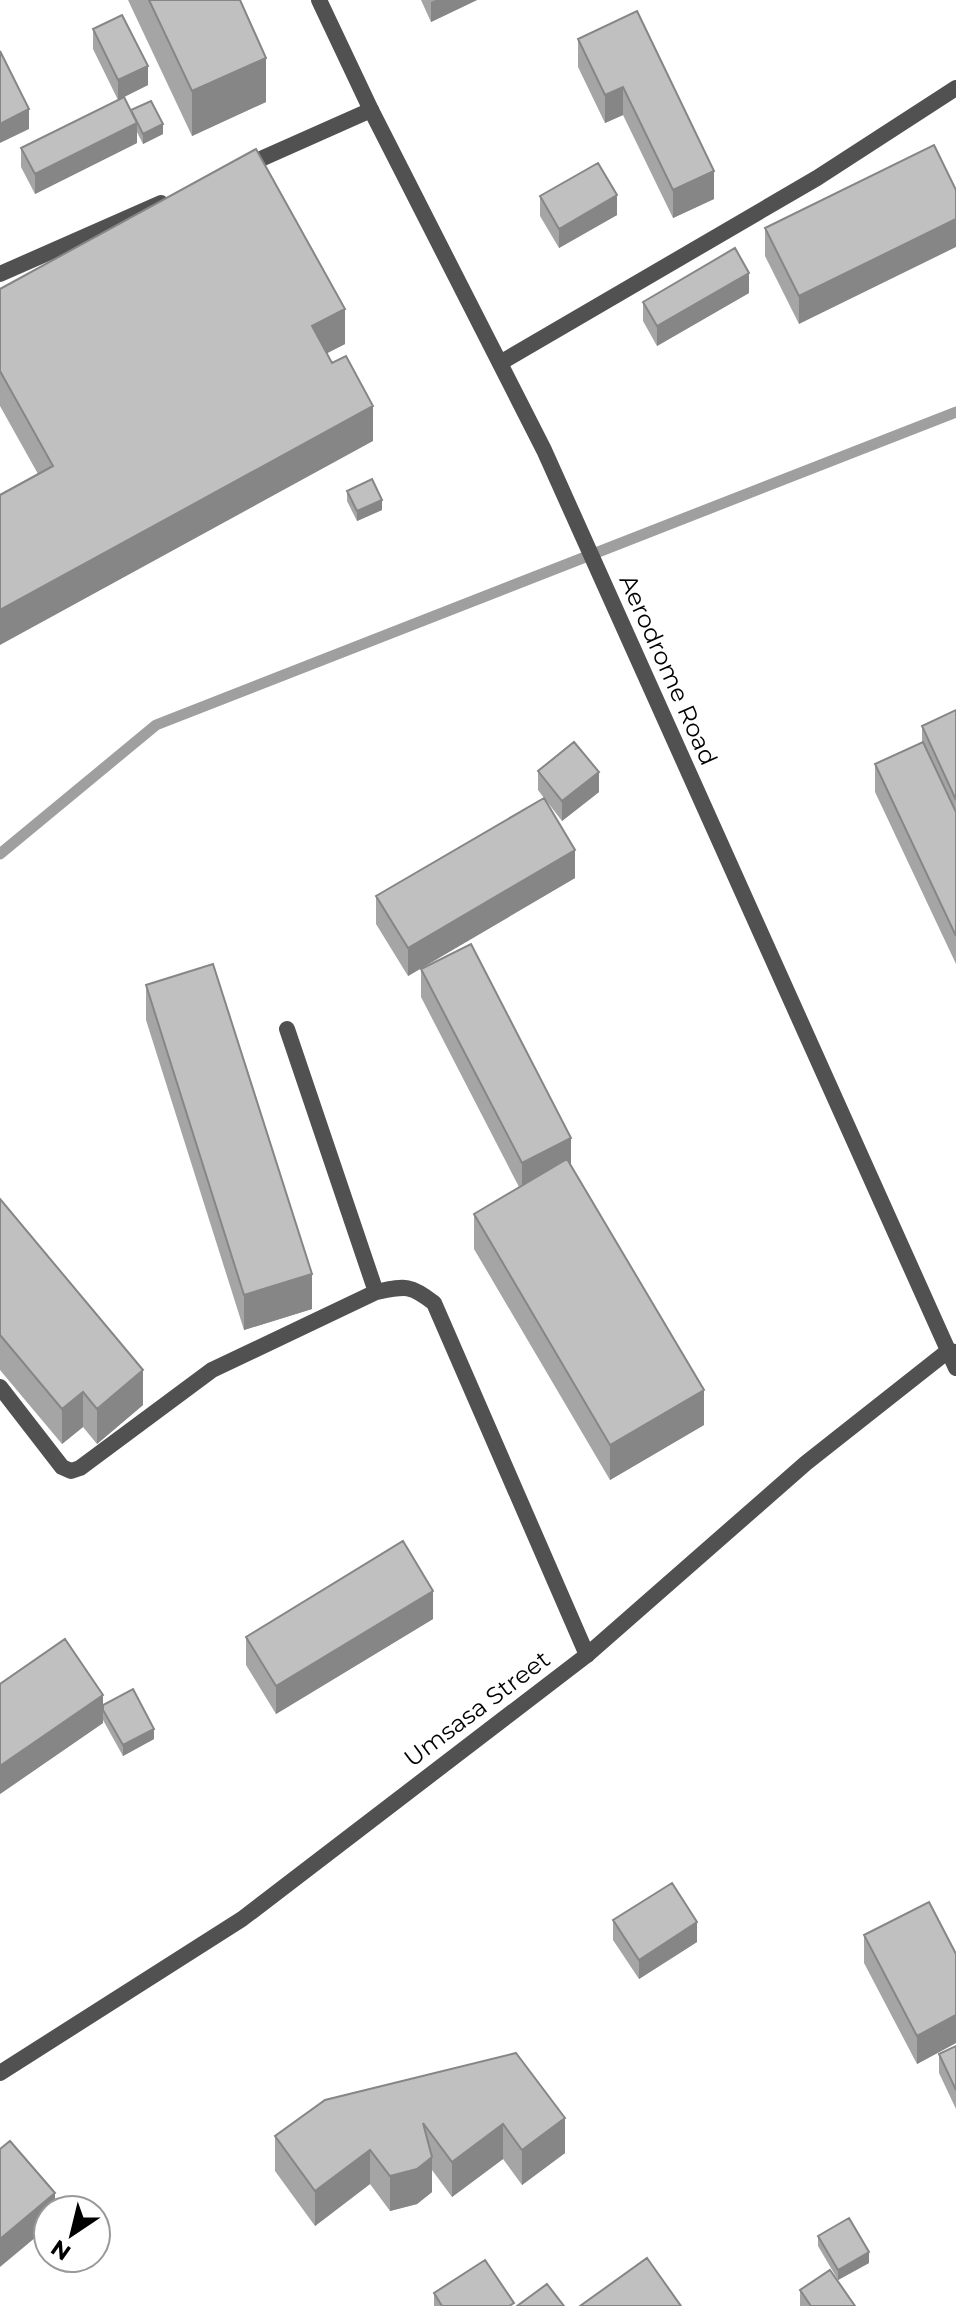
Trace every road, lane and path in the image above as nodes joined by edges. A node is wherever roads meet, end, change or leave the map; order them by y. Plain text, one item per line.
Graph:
1 (319, 0) edge
2 (956, 88) edge
3 (371, 110) junction
4 (228, 173) edge
5 (171, 198) edge
6 (0, 274) edge
7 (500, 363) junction
8 (287, 1029) dead end
9 (376, 1292) junction
10 (952, 1352) edge
11 (956, 1368) edge
12 (0, 1387) edge
13 (587, 1655) junction
14 (0, 2073) edge

1 - 3 street, Aerodrome Road
2 - 7 street
3 - 4 street
3 - 7 street, Aerodrome Road
5 - 6 street
7 - 10 street, Aerodrome Road
8 - 9 street
9 - 12 street
9 - 13 street
10 - 11 street, Aerodrome Road
10 - 13 street, Umsasa Street
13 - 14 street, Umsasa Street

